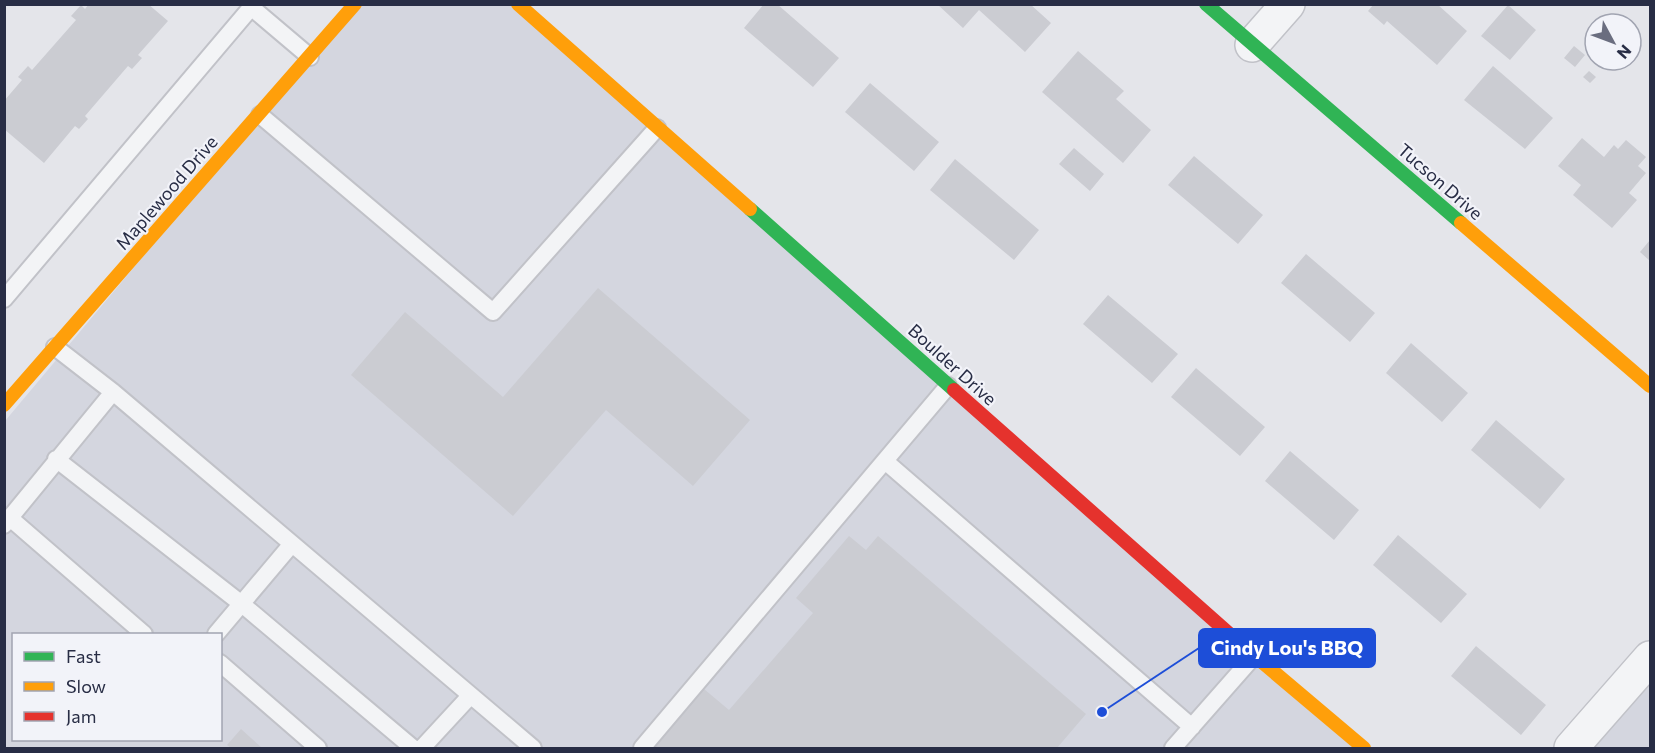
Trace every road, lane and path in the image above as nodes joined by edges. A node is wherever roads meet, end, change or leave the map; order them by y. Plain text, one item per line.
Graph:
1 (355, 4) edge
2 (518, 4) edge
3 (1206, 4) edge
4 (1288, 4) edge
5 (253, 6) edge
6 (1252, 45) junction
7 (310, 57) junction
8 (260, 115) junction
9 (657, 128) junction
10 (4, 299) edge
11 (56, 347) junction
12 (948, 386) junction
13 (1650, 386) edge
14 (113, 392) junction
15 (4, 405) edge
16 (56, 459) junction
17 (885, 461) junction
18 (7, 521) edge
19 (291, 545) junction
20 (243, 604) junction
21 (143, 633) edge
22 (217, 633) edge
23 (1254, 656) junction
24 (1650, 658) edge
25 (222, 665) edge
26 (470, 696) junction
27 (1192, 727) junction
28 (318, 748) edge
29 (413, 748) edge
30 (422, 748) edge
31 (533, 748) edge
32 (642, 748) edge
33 (1173, 748) edge
34 (1364, 748) edge
35 (1571, 748) edge

1 - 7 street, Maplewood Drive
2 - 9 street, Boulder Drive
3 - 6 street, Tucson Drive
4 - 6 street
5 - 7 lane
5 - 10 lane
6 - 13 street, Tucson Drive
7 - 8 street, Maplewood Drive
8 - 9 lane
8 - 11 street, Maplewood Drive
9 - 12 street, Boulder Drive
11 - 14 lane
11 - 15 street, Maplewood Drive
12 - 17 lane
12 - 23 street, Boulder Drive
14 - 16 lane
14 - 19 lane
16 - 18 lane
16 - 20 lane
17 - 27 lane
17 - 32 lane
18 - 21 lane
19 - 20 lane
19 - 26 lane
20 - 22 lane
20 - 29 lane
23 - 27 lane
23 - 34 street, Boulder Drive
24 - 35 street
25 - 28 lane
26 - 30 lane
26 - 31 lane
27 - 33 lane

